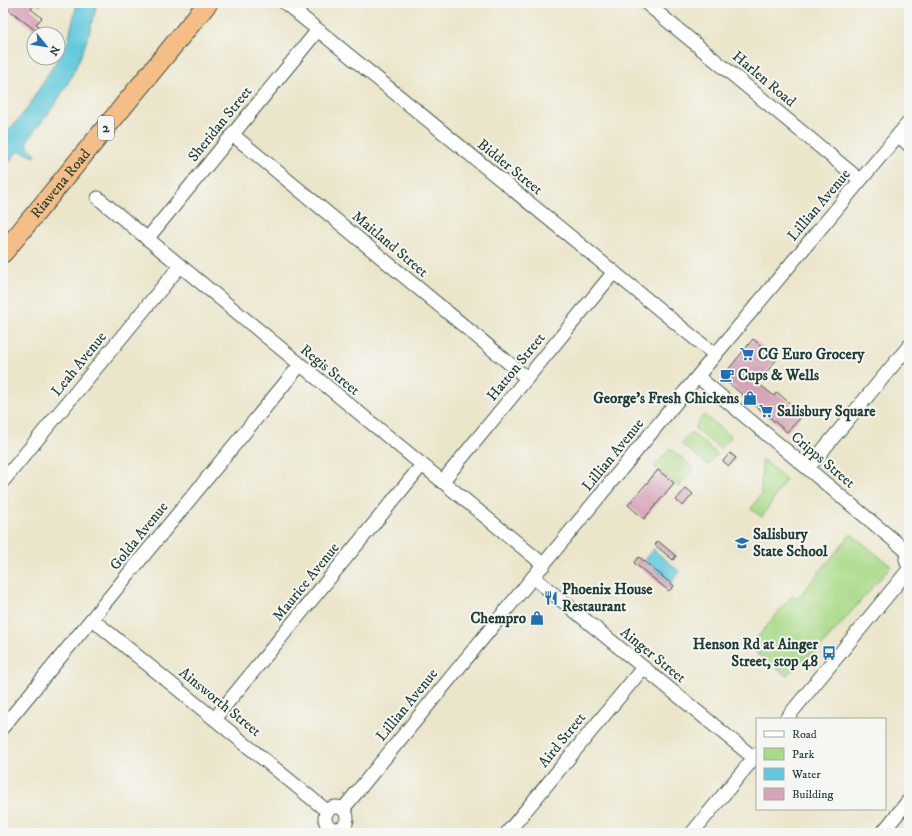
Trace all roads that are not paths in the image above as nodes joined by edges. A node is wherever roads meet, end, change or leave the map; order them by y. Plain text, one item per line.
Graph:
1 (192, 3) edge
2 (208, 3) edge
3 (285, 3) edge
4 (646, 3) edge
5 (318, 30) junction
6 (909, 122) edge
7 (233, 134) junction
8 (898, 136) junction
9 (909, 145) edge
10 (860, 180) junction
11 (98, 198) dead end
12 (3, 235) edge
13 (147, 239) junction
14 (3, 253) edge
15 (180, 266) junction
16 (614, 272) junction
17 (909, 346) edge
18 (715, 355) junction
19 (300, 366) junction
20 (698, 377) junction
21 (527, 378) junction
22 (422, 466) junction
23 (808, 468) junction
24 (3, 481) edge
25 (442, 482) junction
26 (909, 552) edge
27 (544, 565) junction
28 (909, 569) edge
29 (533, 578) junction
30 (92, 619) junction
31 (643, 668) junction
32 (215, 718) junction
33 (787, 718) edge
34 (3, 727) edge
35 (756, 756) edge
36 (909, 800) edge
37 (343, 809) junction
38 (327, 811) junction
39 (349, 829) edge
40 (325, 830) edge
41 (507, 833) edge
42 (692, 833) edge
43 (882, 833) edge

1 - 12 highway, Riawena Road / 2
2 - 14 highway, Riawena Road / 2
3 - 5 street, Bidder Street
4 - 10 street, Harlen Road
5 - 7 street, Sheridan Street
5 - 16 street, Bidder Street
6 - 8 street, Lillian Avenue
7 - 13 street, Sheridan Street
7 - 21 street, Maitland Street
8 - 9 street
8 - 10 street, Lillian Avenue
10 - 18 street, Lillian Avenue
11 - 13 street, Regis Street
13 - 15 street, Regis Street
15 - 19 street, Regis Street
15 - 24 street, Leah Avenue
16 - 18 street, Bidder Street
16 - 21 street, Hatton Street
17 - 23 street
18 - 20 street, Lillian Avenue
19 - 22 street, Regis Street
19 - 30 street, Golda Avenue
20 - 23 street, Cripps Street
20 - 27 street, Lillian Avenue
21 - 25 street, Hatton Street
22 - 25 street, Regis Street
22 - 32 street, Maurice Avenue
23 - 26 street, Cripps Street
25 - 27 street, Regis Street
26 - 28 street
27 - 29 street, Lillian Avenue
28 - 33 street
29 - 31 street, Ainger Street
29 - 37 street, Lillian Avenue
30 - 32 street, Ainsworth Street
30 - 34 street, Golda Avenue
31 - 35 street, Ainger Street
31 - 41 street, Aird Street
32 - 38 street, Ainsworth Street
35 - 42 street
36 - 43 street
37 - 38 street
37 - 39 street
38 - 40 street
39 - 40 street

